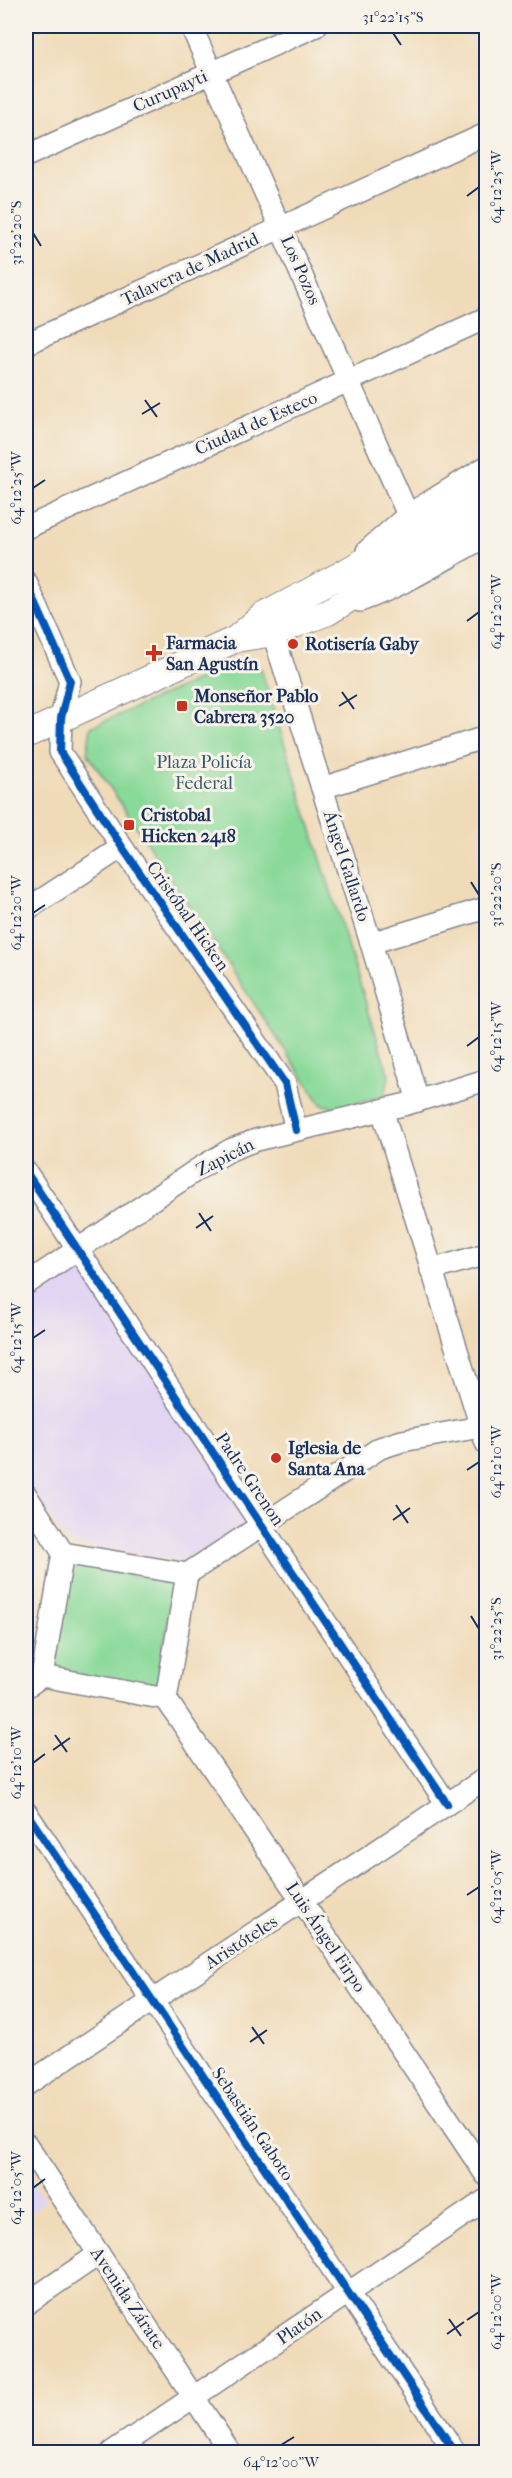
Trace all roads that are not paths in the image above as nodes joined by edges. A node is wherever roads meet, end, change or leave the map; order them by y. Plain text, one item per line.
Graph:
1 (191, 26) edge
2 (316, 26) edge
3 (213, 71) junction
4 (486, 135) edge
5 (26, 156) edge
6 (282, 227) junction
7 (486, 318) edge
8 (26, 344) edge
9 (350, 381) junction
10 (486, 467) edge
11 (486, 489) edge
12 (408, 515) junction
13 (486, 515) edge
14 (26, 528) edge
15 (486, 536) edge
16 (344, 573) junction
17 (26, 582) edge
18 (328, 612) junction
19 (273, 633) junction
20 (236, 639) junction
21 (61, 718) junction
22 (26, 735) edge
23 (486, 737) edge
24 (322, 788) junction
25 (122, 847) junction
26 (486, 908) edge
27 (26, 910) edge
28 (371, 943) junction
29 (486, 1080) edge
30 (418, 1101) junction
31 (382, 1110) junction
32 (296, 1130) junction
33 (26, 1172) edge
34 (78, 1250) junction
35 (486, 1254) edge
36 (431, 1270) junction
37 (26, 1284) edge
38 (485, 1432) edge
39 (26, 1495) edge
40 (261, 1524) junction
41 (63, 1552) junction
42 (187, 1574) junction
43 (34, 1681) edge
44 (166, 1699) junction
45 (486, 1778) edge
46 (447, 1804) junction
47 (26, 1812) edge
48 (302, 1902) junction
49 (153, 2000) junction
50 (26, 2085) edge
51 (26, 2144) edge
52 (486, 2175) edge
53 (486, 2200) edge
54 (99, 2254) junction
55 (348, 2292) junction
56 (26, 2304) edge
57 (195, 2398) junction
58 (112, 2452) edge
59 (230, 2452) edge
60 (455, 2452) edge

1 - 3 street, Los Pozos
2 - 3 street, Curupayti
3 - 5 street, Curupayti
3 - 6 street, Los Pozos
4 - 6 street, Talavera de Madrid
6 - 8 street, Talavera de Madrid
6 - 9 street, Los Pozos
7 - 9 street, Ciudad de Esteco
9 - 12 street, Los Pozos
9 - 14 street, Ciudad de Esteco
10 - 12 street
11 - 16 main road
12 - 16 street
13 - 18 main road
15 - 18 street
16 - 20 main road
17 - 21 street, Cristóbal Hicken
18 - 19 main road
19 - 20 main road
19 - 24 street, Ángel Gallardo
20 - 21 main road
21 - 22 main road
21 - 25 street, Cristóbal Hicken
23 - 24 street
24 - 28 street, Ángel Gallardo
25 - 27 street
25 - 32 street, Cristóbal Hicken
26 - 28 street
28 - 30 street, Ángel Gallardo
29 - 30 street, Zapicán
30 - 31 street, Zapicán
31 - 32 street, Zapicán
31 - 36 street
32 - 34 street, Zapicán
33 - 34 street, Padre Grenon
34 - 37 street, Zapicán
34 - 40 street, Padre Grenon
35 - 36 street
36 - 38 street
38 - 40 street
39 - 41 street
40 - 42 street
40 - 46 street, Padre Grenon
41 - 42 street
41 - 43 street
42 - 44 street
43 - 44 street
44 - 48 street, Luis Ángel Firpo
45 - 46 street, Aristóteles
46 - 48 street, Aristóteles
47 - 49 street, Sebastián Gaboto
48 - 49 street, Aristóteles
48 - 52 street, Luis Ángel Firpo
49 - 50 street, Aristóteles
49 - 55 street, Sebastián Gaboto
51 - 54 street, Avenida Zárate
53 - 55 street, Platón
54 - 56 street
54 - 57 street, Avenida Zárate
55 - 57 street, Platón
55 - 60 street, Sebastián Gaboto
57 - 58 street, Platón
57 - 59 street, Avenida Zárate

